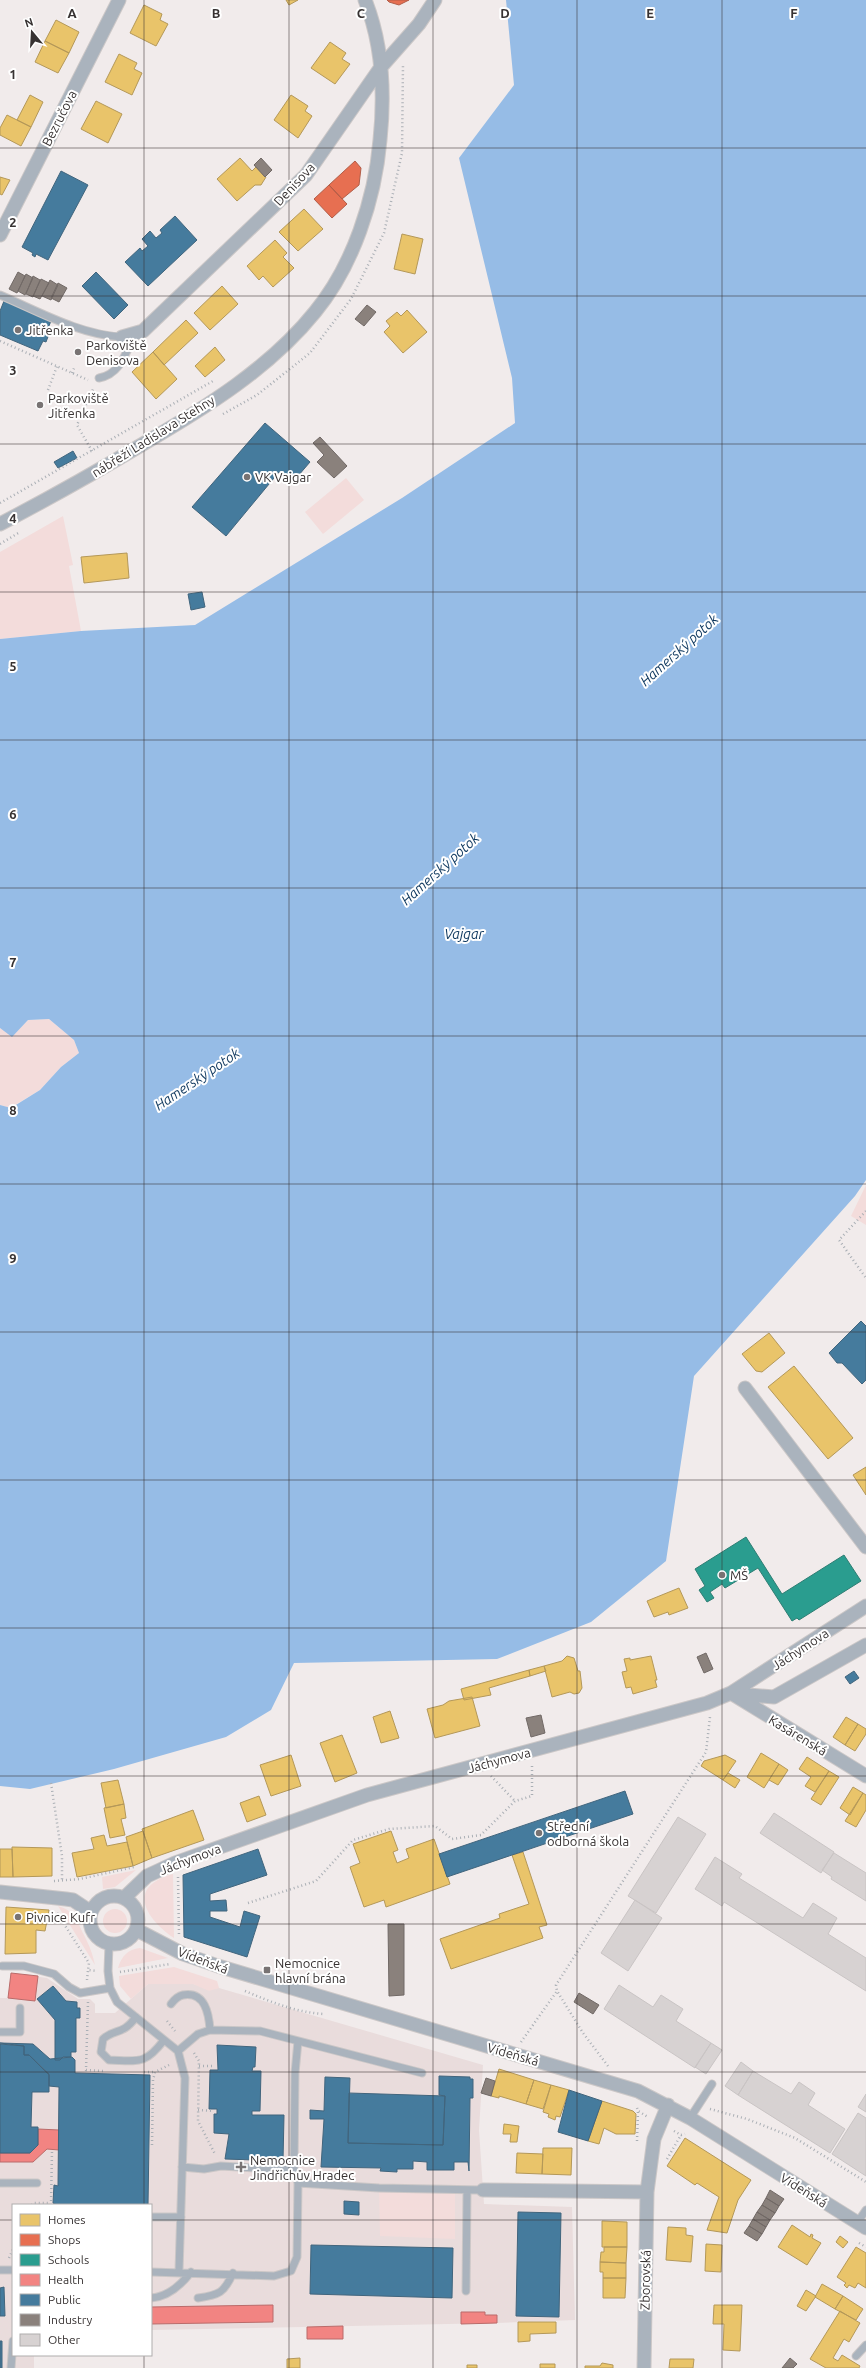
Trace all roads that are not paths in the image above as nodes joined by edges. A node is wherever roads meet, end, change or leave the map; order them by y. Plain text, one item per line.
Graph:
1 (118, 0) edge
2 (365, 0) edge
3 (436, 0) edge
4 (381, 67) junction
5 (0, 236) edge
6 (0, 295) edge
7 (135, 333) junction
8 (122, 337) joint
9 (99, 378) road end
10 (0, 524) edge
11 (745, 1388) dead end
12 (866, 1547) edge
13 (866, 1606) edge
14 (866, 1645) edge
15 (731, 1693) junction
16 (866, 1776) edge
17 (0, 1892) edge
18 (124, 1898) junction
19 (91, 1912) junction
20 (137, 1930) junction
21 (109, 1944) junction
22 (2, 1966) dead end
23 (110, 1988) junction
24 (171, 2004) dead end
25 (20, 2008) dead end
26 (136, 2017) junction
27 (210, 2030) junction
28 (0, 2032) edge
29 (164, 2040) junction
30 (298, 2041) junction
31 (178, 2051) junction
32 (422, 2073) dead end
33 (712, 2084) dead end
34 (668, 2105) junction
35 (690, 2118) junction
36 (182, 2167) junction
37 (294, 2170) junction
38 (0, 2183) edge
39 (37, 2183) dead end
40 (298, 2183) junction
41 (467, 2190) junction
42 (483, 2190) joint
43 (647, 2192) junction
44 (866, 2210) edge
45 (152, 2217) edge
46 (180, 2217) junction
47 (861, 2226) edge
48 (0, 2270) edge
49 (12, 2270) edge
50 (152, 2272) edge
51 (179, 2272) junction
52 (191, 2272) junction
53 (233, 2273) junction
54 (466, 2291) dead end
55 (152, 2298) edge
56 (198, 2298) dead end
57 (866, 2345) edge
58 (12, 2354) edge
59 (856, 2356) dead end
60 (11, 2368) edge
61 (644, 2368) edge

1 - 5 street, Bezručova
2 - 4 street, nábřeží Ladislava Stehny
3 - 4 street, Denisova
4 - 7 street, Denisova
4 - 10 street, nábřeží Ladislava Stehny
6 - 8 lane
7 - 8 street, Denisova
7 - 9 lane
11 - 12 street
13 - 15 street, Jáchymova
14 - 15 street
15 - 16 street, Kasárenská
15 - 18 street, Jáchymova
17 - 19 street
18 - 19 street
18 - 20 street
19 - 21 street
20 - 21 street
20 - 34 street, Vídeňská
21 - 23 lane
22 - 23 lane
23 - 26 lane
24 - 27 lane
25 - 28 lane
26 - 29 lane
26 - 29 lane
27 - 30 lane
27 - 31 lane
29 - 31 lane
30 - 32 lane
30 - 37 lane
31 - 36 lane
33 - 35 lane
34 - 35 street, Vídeňská
34 - 43 street, Zborovská
35 - 47 street, Vídeňská
36 - 37 lane
36 - 46 lane
37 - 40 lane
38 - 39 lane
40 - 41 lane
40 - 53 lane
41 - 42 lane
41 - 54 lane
42 - 43 street
43 - 61 street, Zborovská
44 - 47 lane
45 - 46 lane
46 - 51 lane
48 - 49 lane
50 - 51 lane
51 - 52 lane
52 - 53 lane
52 - 55 lane
53 - 56 lane
57 - 59 lane
58 - 60 lane

